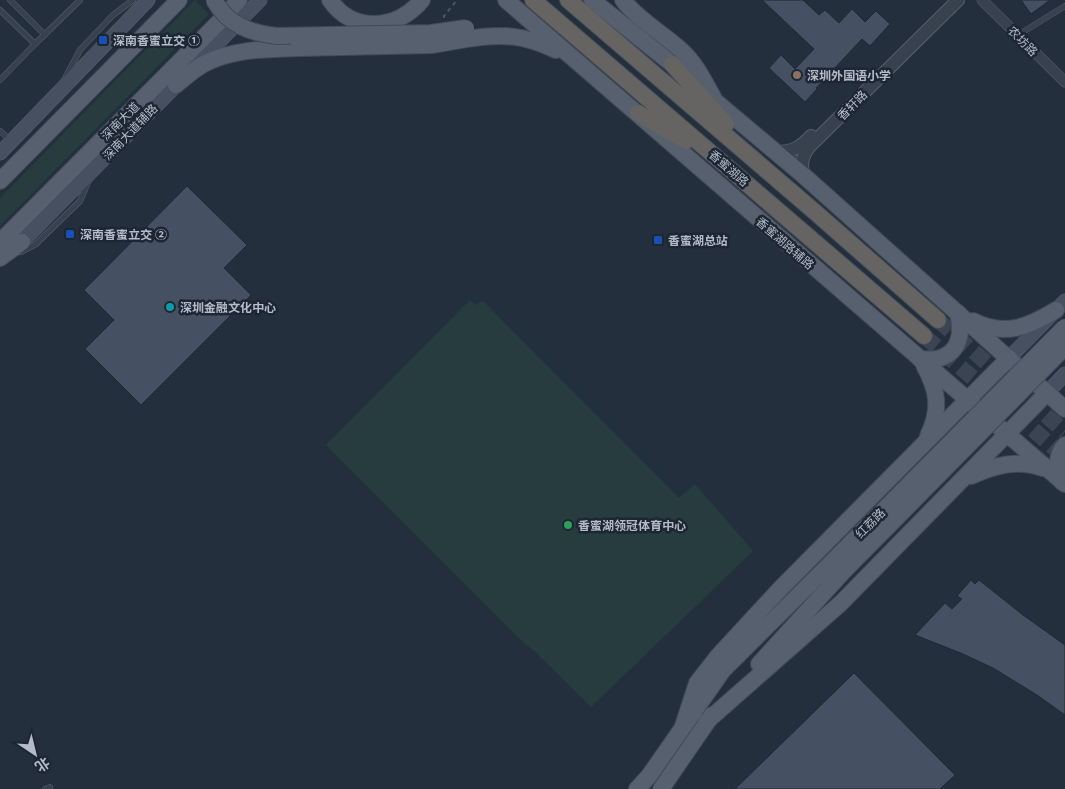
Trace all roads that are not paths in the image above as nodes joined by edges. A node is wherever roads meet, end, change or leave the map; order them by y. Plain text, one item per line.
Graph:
1 (10, 0) edge
2 (80, 0) edge
3 (133, 0) edge
4 (148, 0) edge
5 (170, 0) edge
6 (179, 0) edge
7 (214, 0) edge
8 (239, 0) edge
9 (260, 0) edge
10 (330, 0) edge
11 (422, 0) edge
12 (533, 0) edge
13 (568, 0) edge
14 (592, 0) edge
15 (598, 0) edge
16 (623, 0) edge
17 (948, 0) edge
18 (958, 0) edge
19 (982, 0) edge
20 (510, 3) edge
21 (1065, 6) edge
22 (0, 10) edge
23 (618, 21) junction
24 (151, 28) junction
25 (467, 33) junction
26 (46, 35) junction
27 (1017, 35) junction
28 (35, 44) junction
29 (558, 44) junction
30 (672, 64) junction
31 (584, 66) junction
32 (0, 80) edge
33 (1065, 82) edge
34 (176, 85) junction
35 (56, 96) junction
36 (715, 101) junction
37 (638, 113) junction
38 (0, 131) edge
39 (11, 142) junction
40 (774, 151) junction
41 (0, 153) edge
42 (722, 162) junction
43 (93, 171) junction
44 (771, 174) junction
45 (803, 175) junction
46 (0, 181) edge
47 (0, 242) edge
48 (22, 242) joint
49 (1, 261) edge
50 (1061, 306) edge
51 (958, 313) junction
52 (938, 320) tunnel mouth
53 (1065, 327) edge
54 (924, 336) tunnel mouth
55 (1065, 343) edge
56 (1065, 347) edge
57 (920, 358) junction
58 (1009, 358) junction
59 (1065, 374) edge
60 (1047, 393) junction
61 (968, 400) junction
62 (1065, 408) edge
63 (1007, 434) junction
64 (925, 443) junction
65 (1065, 445) edge
66 (1048, 470) junction
67 (962, 480) junction
68 (1064, 483) edge
69 (836, 568) junction
70 (706, 722) junction
71 (683, 726) junction
72 (637, 789) edge
73 (660, 789) edge

1 - 26 lane
2 - 26 lane
3 - 35 lane
4 - 35 main road
5 - 24 main road
6 - 24 main road
7 - 25 main road, bridge
8 - 47 main road, 深南大道
9 - 34 main road, 深南大道辅路
10 - 11 main road
12 - 42 highway, 香蜜湖路
13 - 44 highway, 香蜜湖路
14 - 23 main road
15 - 23 main road
16 - 36 main road
17 - 40 street, 香轩路
18 - 45 street, 香轩路
19 - 27 street, 农坊路
20 - 29 main road, 香蜜湖路辅路
21 - 27 lane
22 - 28 lane
23 - 30 main road
24 - 46 main road
25 - 29 main road
25 - 31 main road
25 - 34 main road, bridge
26 - 28 lane
27 - 33 street, 农坊路
28 - 32 lane
29 - 31 main road, 香蜜湖路辅路
30 - 36 main road
30 - 44 highway
31 - 37 main road, 香蜜湖路辅路
34 - 43 main road, 深南大道辅路
35 - 39 main road
36 - 40 main road
37 - 42 highway
37 - 57 main road, 香蜜湖路辅路
38 - 39 lane
39 - 41 main road
40 - 45 main road
42 - 54 highway, 香蜜湖路
43 - 48 main road, 深南大道辅路
43 - 49 lane
44 - 52 highway, 香蜜湖路
45 - 51 main road
48 - 49 main road
50 - 51 main road
50 - 55 main road
50 - 58 main road
51 - 57 main road
51 - 58 main road
53 - 69 main road, 红荔路, bridge
56 - 69 main road, 红荔路, bridge
57 - 61 main road, 香蜜湖路辅路
57 - 64 main road
58 - 60 main road
58 - 61 main road, 红荔路
59 - 60 main road
60 - 62 main road
60 - 63 main road, 红荔路
61 - 63 main road, 香蜜湖路辅路
61 - 64 main road, 红荔路
63 - 66 main road, 香蜜湖路辅路
63 - 67 main road, 红荔路
64 - 67 main road
64 - 71 main road, 红荔路
65 - 68 main road
66 - 67 main road
66 - 68 main road, 香蜜湖路辅路
67 - 70 main road, 红荔路
69 - 70 main road, 红荔路
69 - 71 main road, 红荔路
70 - 73 main road, 红荔路
71 - 72 main road, 红荔路

